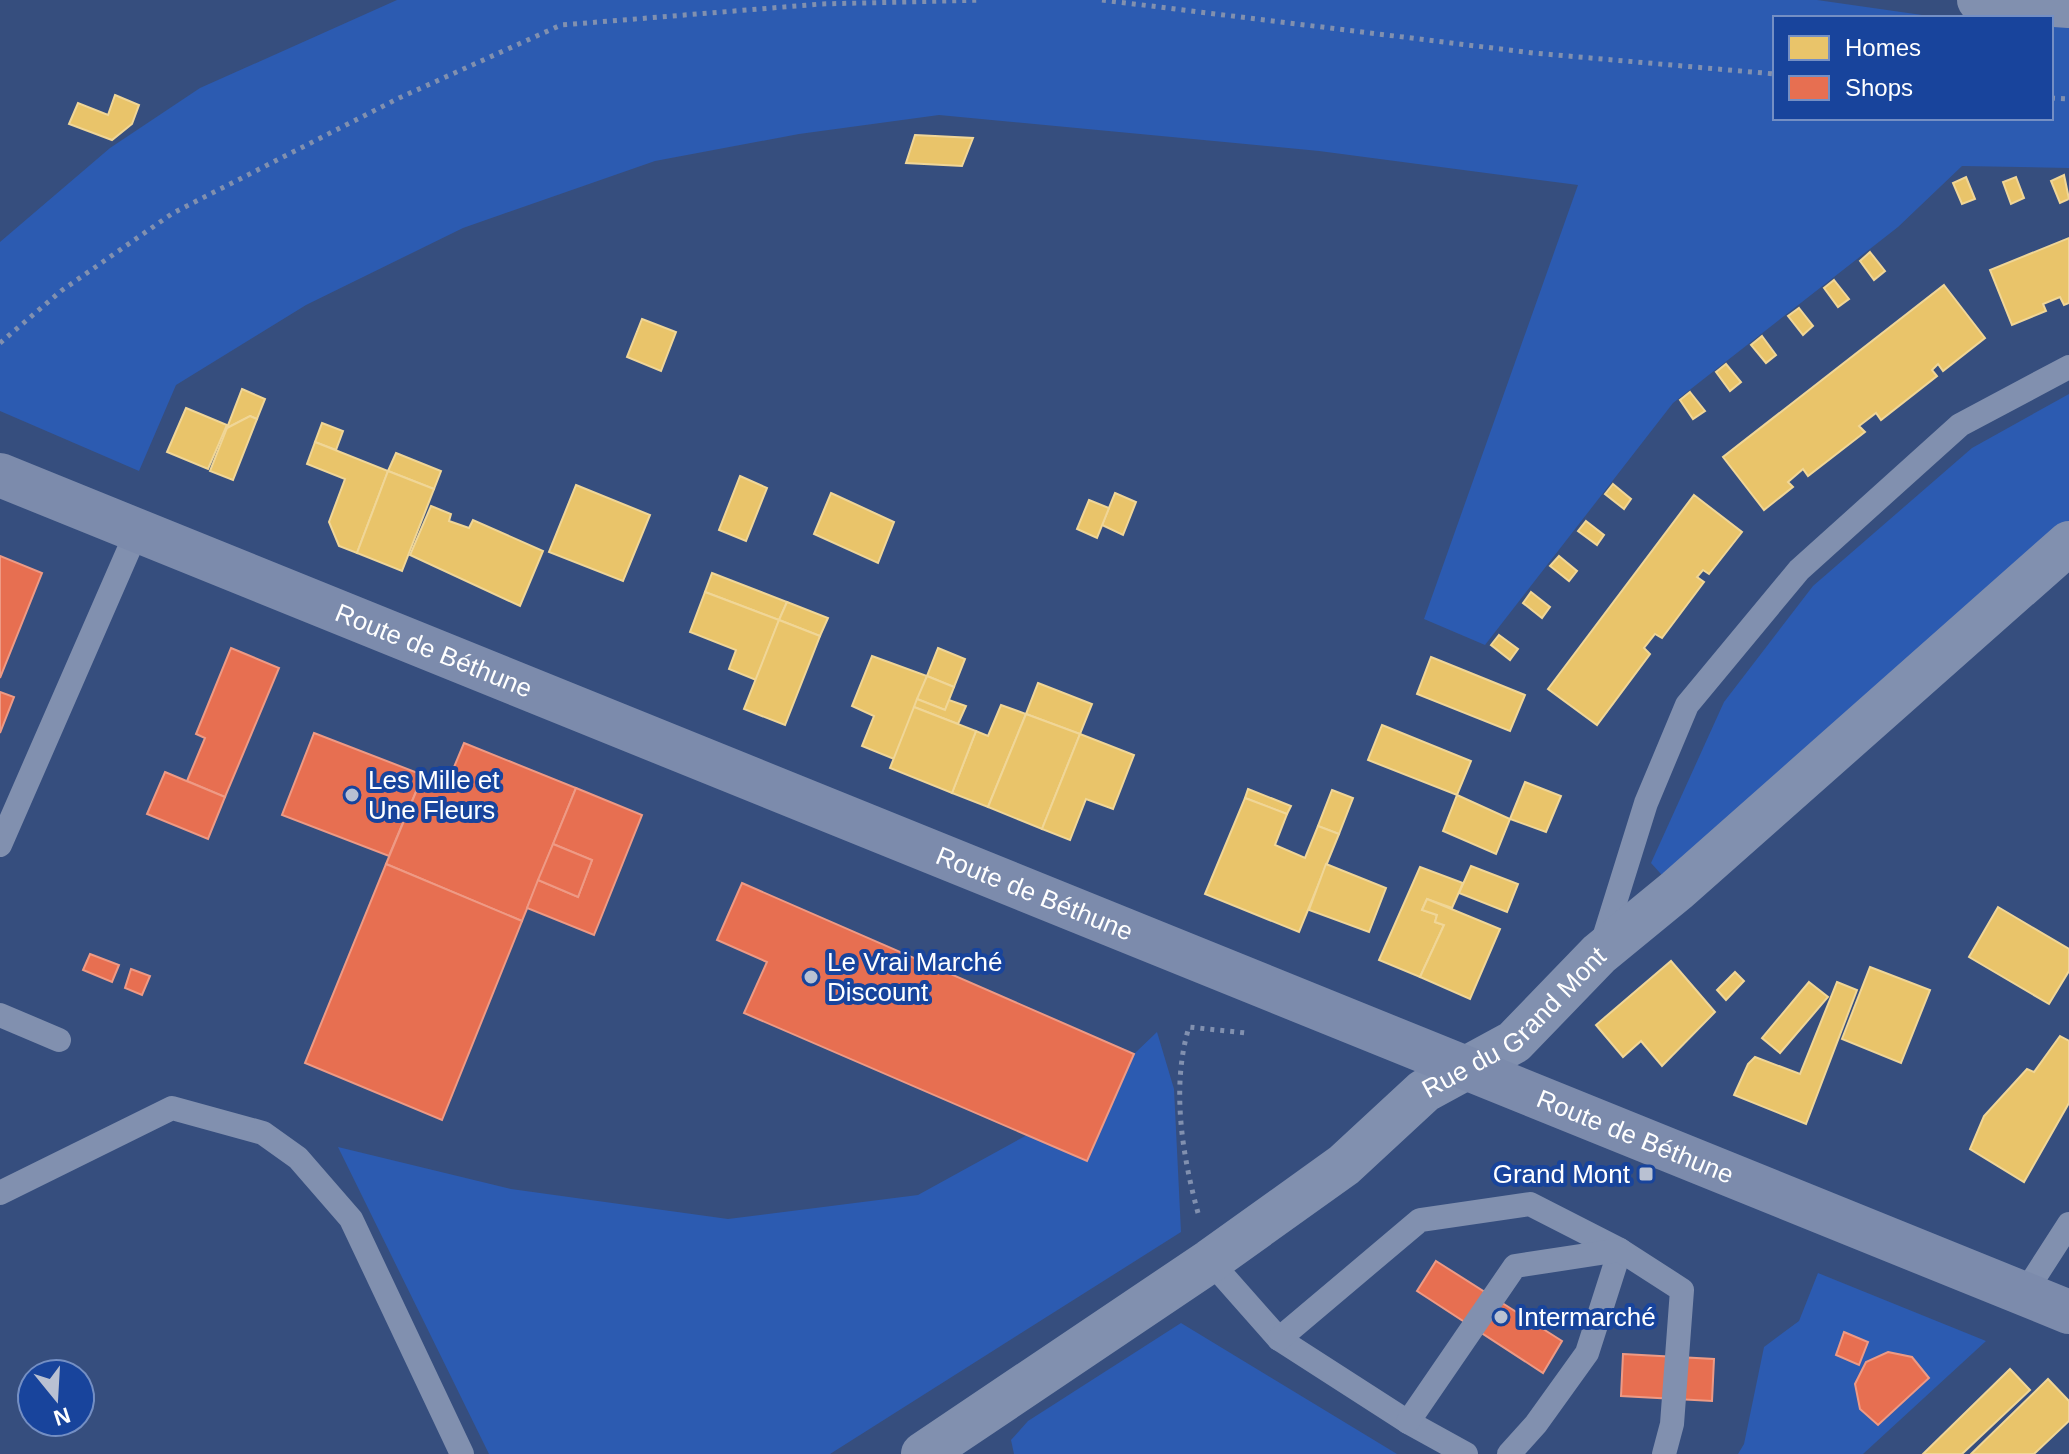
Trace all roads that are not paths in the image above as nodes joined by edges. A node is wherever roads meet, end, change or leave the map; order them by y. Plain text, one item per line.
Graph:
1 (1979, 0) edge
2 (2069, 6) edge
3 (2069, 367) edge
4 (0, 475) edge
5 (137, 531) junction
6 (2069, 543) edge
7 (0, 845) edge
8 (1599, 954) junction
9 (0, 1015) edge
10 (59, 1040) dead end
11 (1467, 1067) junction
12 (0, 1193) edge
13 (2069, 1224) edge
14 (1620, 1250) junction
15 (1210, 1261) junction
16 (2024, 1294) junction
17 (2069, 1312) edge
18 (1279, 1339) junction
19 (1408, 1422) junction
20 (462, 1454) edge
21 (923, 1454) edge
22 (1466, 1454) edge
23 (1509, 1454) edge
24 (1664, 1454) edge

1 - 2 street
3 - 8 lane
4 - 5 main road, Route de Béthune
5 - 7 lane
5 - 11 main road, Route de Béthune
6 - 8 street, Rue du Grand Mont
8 - 11 street, Rue du Grand Mont
9 - 10 lane
11 - 15 street, Rue du Grand Mont
11 - 16 main road, Route de Béthune
12 - 20 lane
13 - 16 lane
14 - 18 lane
14 - 19 lane
14 - 23 lane
14 - 24 lane
15 - 18 lane
15 - 21 street, Rue du Grand Mont
16 - 17 main road, Route de Béthune
18 - 19 lane
19 - 22 lane

